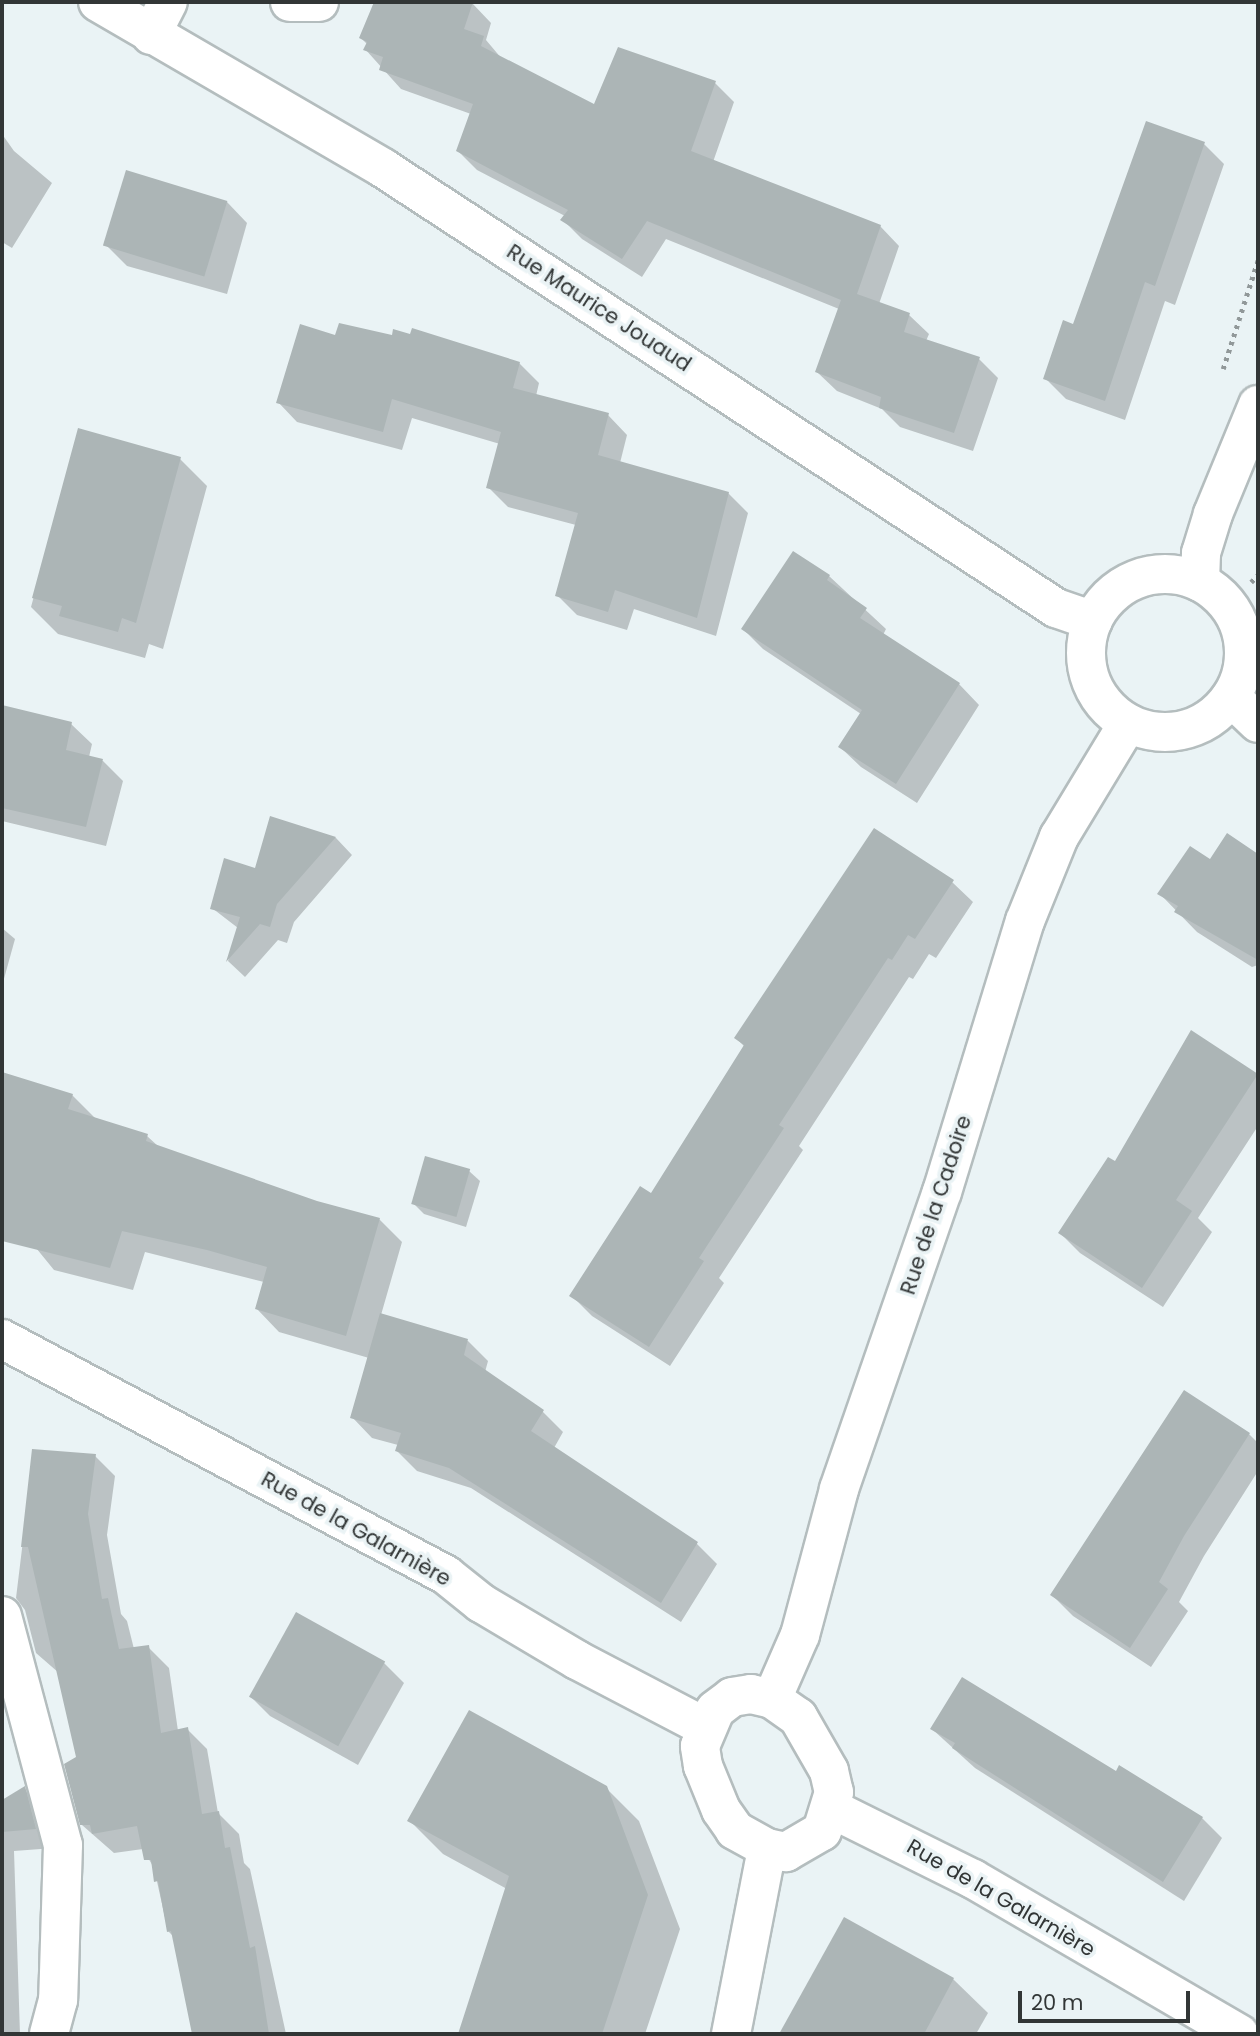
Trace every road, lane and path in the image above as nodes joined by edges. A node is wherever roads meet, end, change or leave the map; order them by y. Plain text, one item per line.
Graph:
1 (98, 2) edge
2 (168, 2) edge
3 (290, 2) edge
4 (319, 2) edge
5 (151, 35) junction
6 (1258, 405) edge
7 (1200, 582) junction
8 (1094, 621) junction
9 (1231, 697) junction
10 (1128, 723) junction
11 (1258, 723) edge
12 (2, 1339) edge
13 (2, 1616) edge
14 (772, 1699) junction
15 (705, 1727) junction
16 (832, 1808) junction
17 (767, 1848) junction
18 (49, 2034) edge
19 (731, 2034) edge
20 (1239, 2034) edge

1 - 5 street, Rue Maurice Jouaud
2 - 5 street
3 - 4 street
5 - 8 street, Rue Maurice Jouaud
6 - 7 street
7 - 8 street
7 - 9 street
8 - 10 street
9 - 10 street
9 - 11 street
10 - 14 street, Rue de la Cadoire
12 - 15 street, Rue de la Galarnière
13 - 18 street
14 - 15 street
14 - 16 street
15 - 17 street
16 - 17 street
16 - 20 street, Rue de la Galarnière
17 - 19 street

